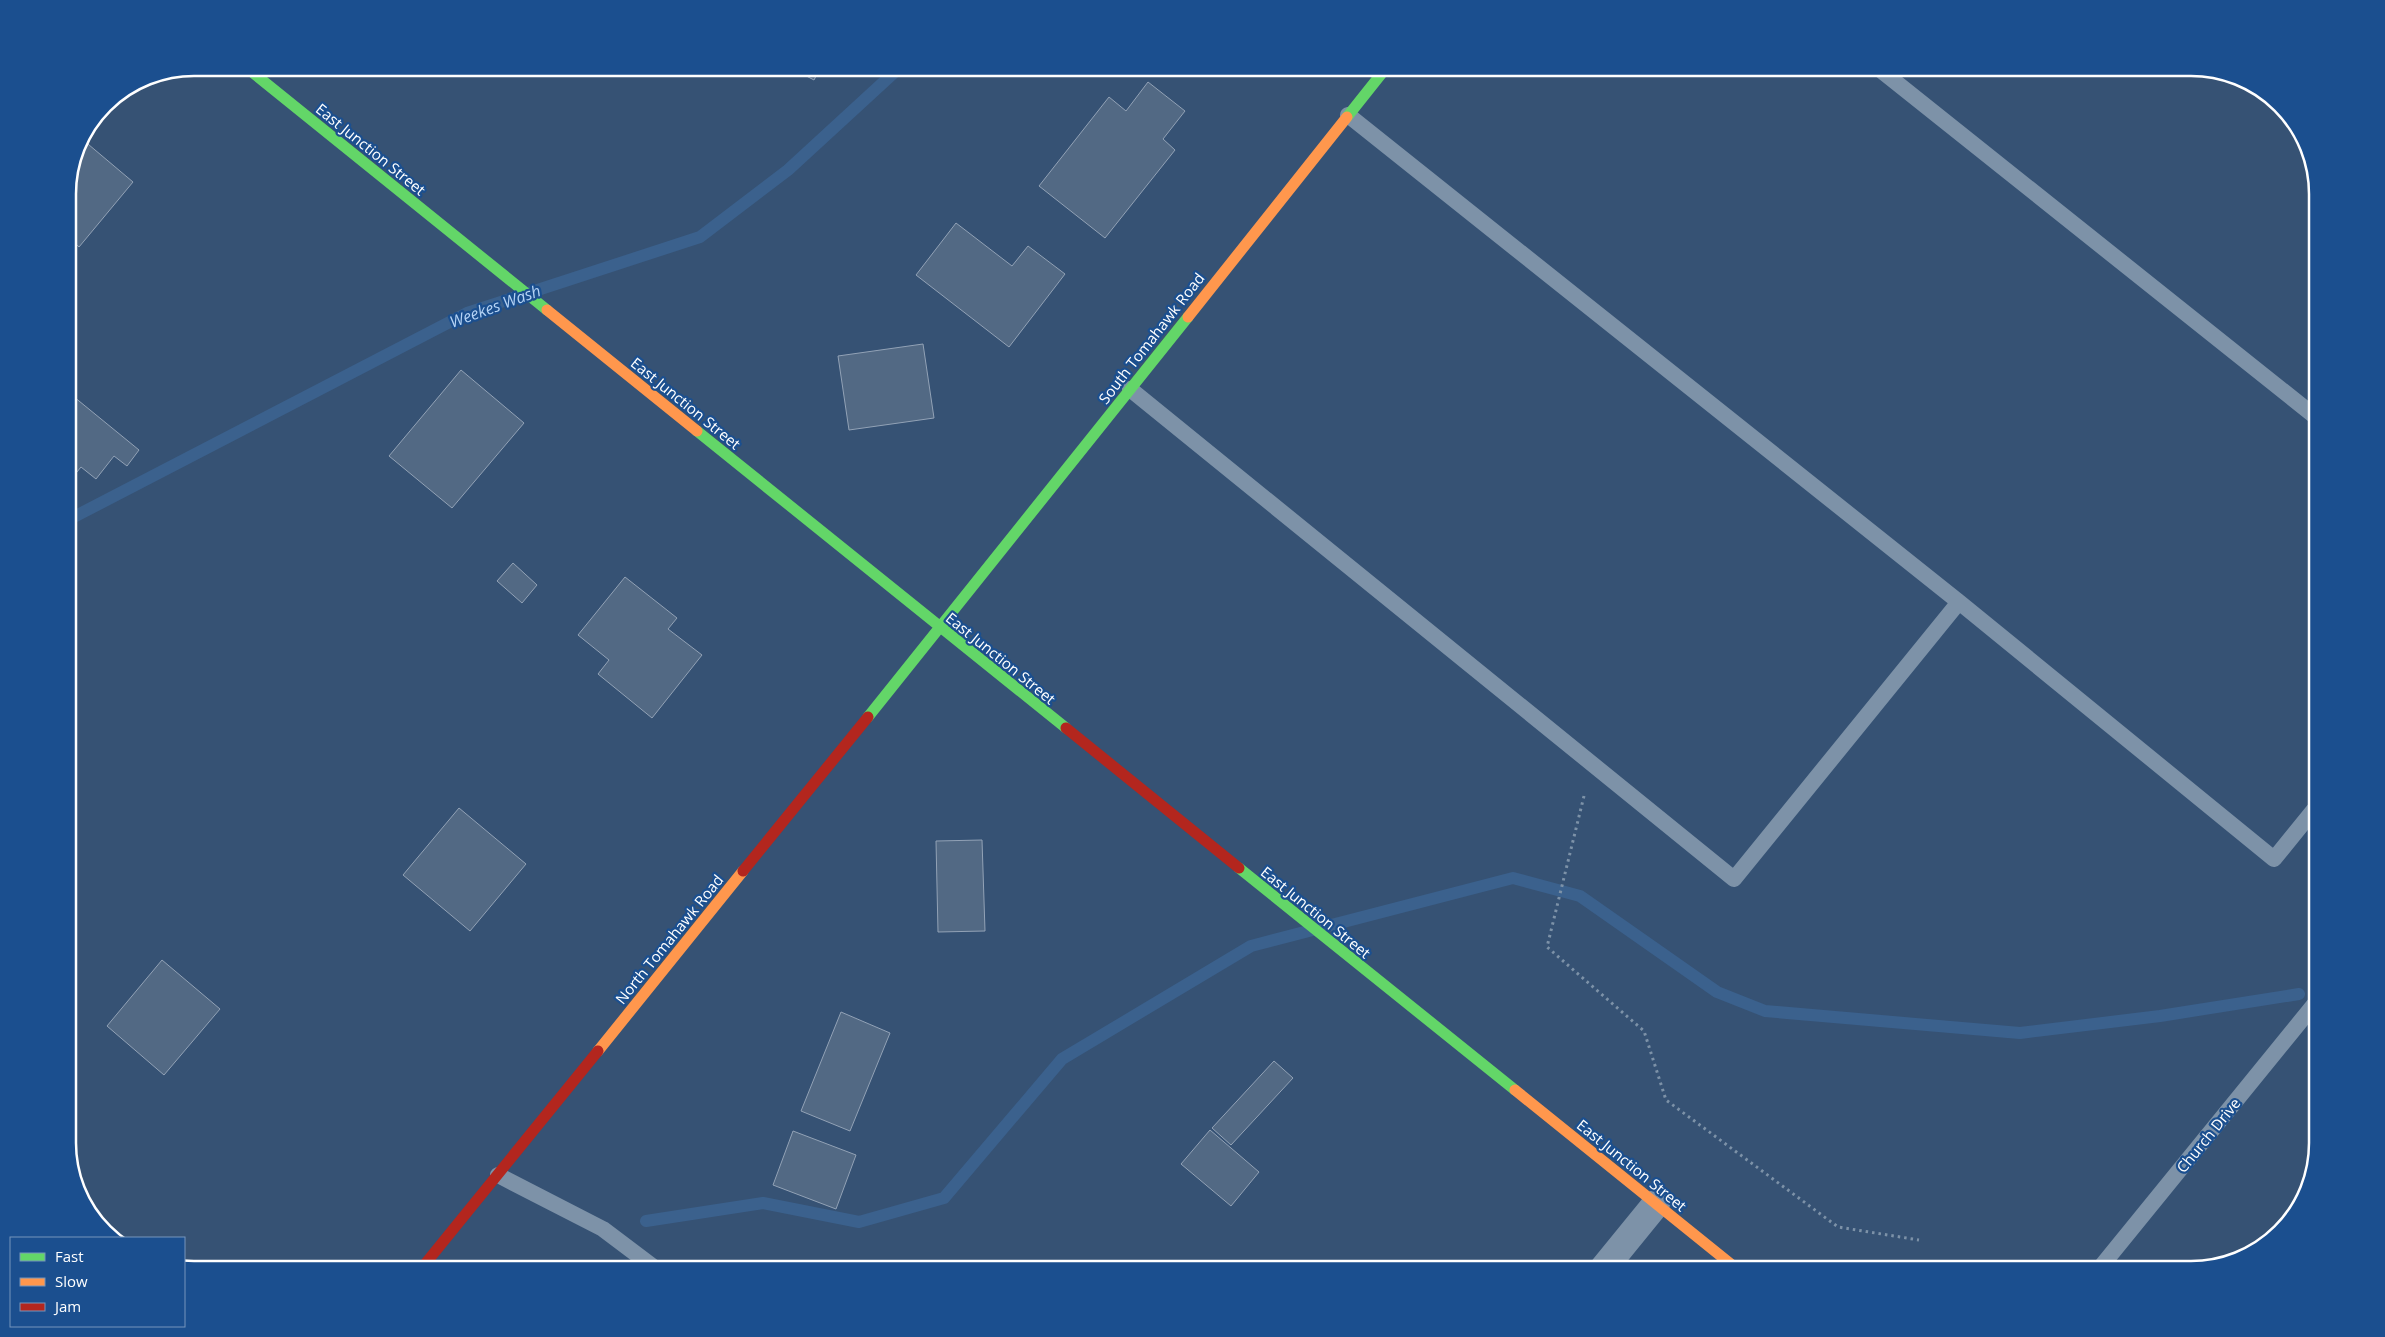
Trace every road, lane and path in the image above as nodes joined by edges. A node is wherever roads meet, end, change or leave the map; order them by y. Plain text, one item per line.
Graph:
1 (257, 76) edge
2 (1380, 76) edge
3 (1888, 76) edge
4 (1348, 115) junction
5 (1130, 389) junction
6 (2308, 411) edge
7 (1959, 602) junction
8 (940, 628) junction
9 (1592, 764) junction
10 (2309, 816) edge
11 (2309, 1012) edge
12 (498, 1174) junction
13 (1656, 1204) junction
14 (1919, 1240) dead end
15 (428, 1261) edge
16 (644, 1261) edge
17 (1610, 1261) edge
18 (1726, 1261) edge
19 (2106, 1261) edge

1 - 8 street, East Junction Street
2 - 4 street, South Tomahawk Road
3 - 6 lane
4 - 5 street, South Tomahawk Road
4 - 7 lane
5 - 8 street, South Tomahawk Road
5 - 9 lane
7 - 9 lane
7 - 10 lane
8 - 12 street, North Tomahawk Road
8 - 13 street, East Junction Street
9 - 14 path
11 - 19 lane, Church Drive
12 - 15 street, North Tomahawk Road
12 - 16 lane
13 - 17 street
13 - 18 street, East Junction Street

